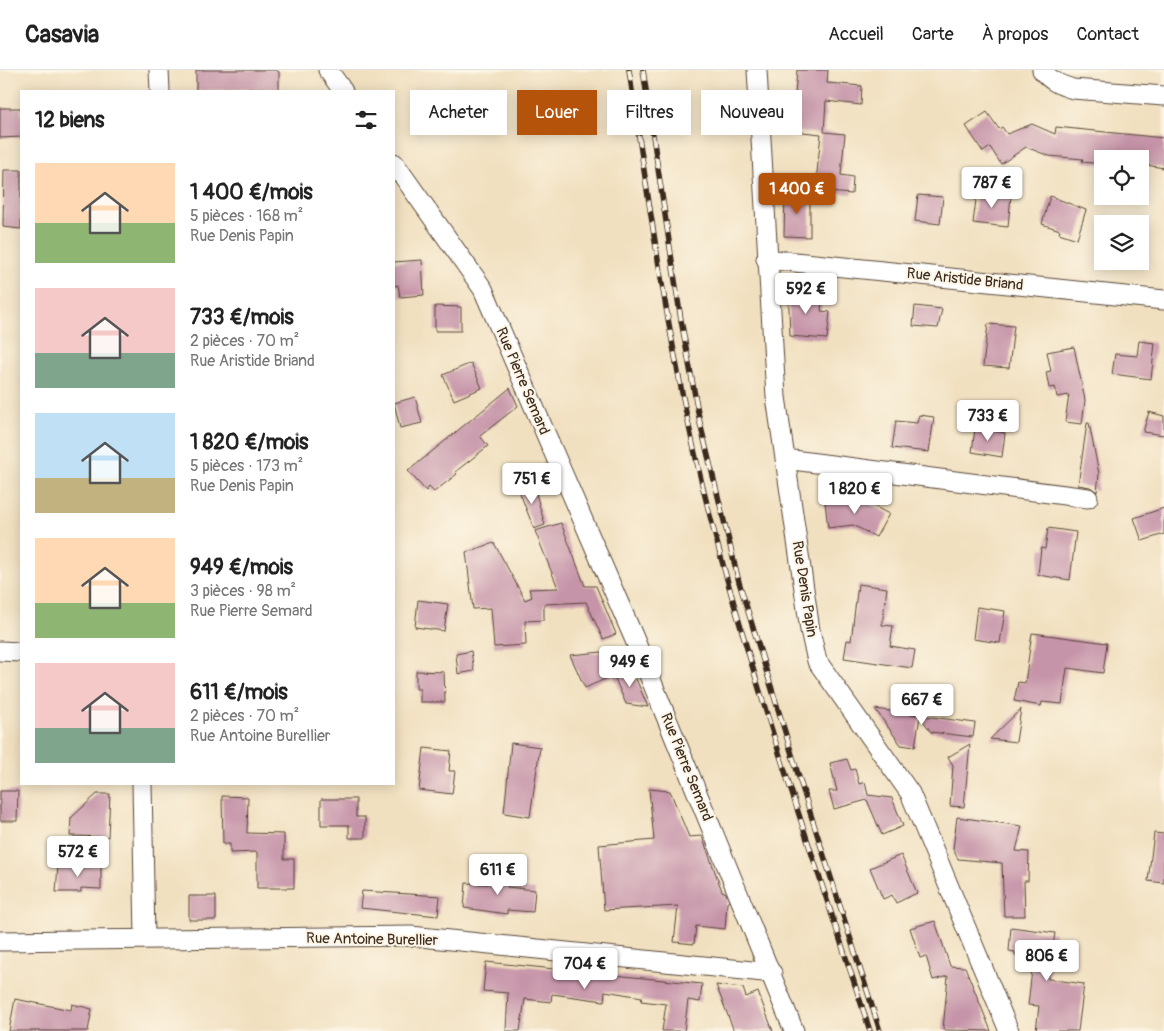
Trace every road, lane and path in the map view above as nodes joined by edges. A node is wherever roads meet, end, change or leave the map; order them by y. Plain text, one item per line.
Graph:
1 (159, 70) edge
2 (328, 70) edge
3 (757, 70) edge
4 (1042, 70) edge
5 (160, 90) edge
6 (342, 90) edge
7 (1164, 96) edge
8 (395, 164) edge
9 (766, 259) junction
10 (1164, 300) edge
11 (786, 460) junction
12 (1088, 498) dead end
13 (0, 651) edge
14 (20, 652) edge
15 (142, 785) edge
16 (145, 938) junction
17 (0, 941) edge
18 (772, 973) junction
19 (794, 1031) edge
20 (1009, 1031) edge

1 - 5 street
2 - 6 street
3 - 9 street, Rue Denis Papin
4 - 7 street
8 - 18 street, Rue Pierre Semard
9 - 10 street, Rue Aristide Briand
9 - 11 street, Rue Denis Papin
11 - 12 street
11 - 20 street, Rue Denis Papin
13 - 14 street
15 - 16 street
16 - 17 street, Rue Antoine Burellier
16 - 18 street, Rue Antoine Burellier
18 - 19 street, Rue Pierre Semard

